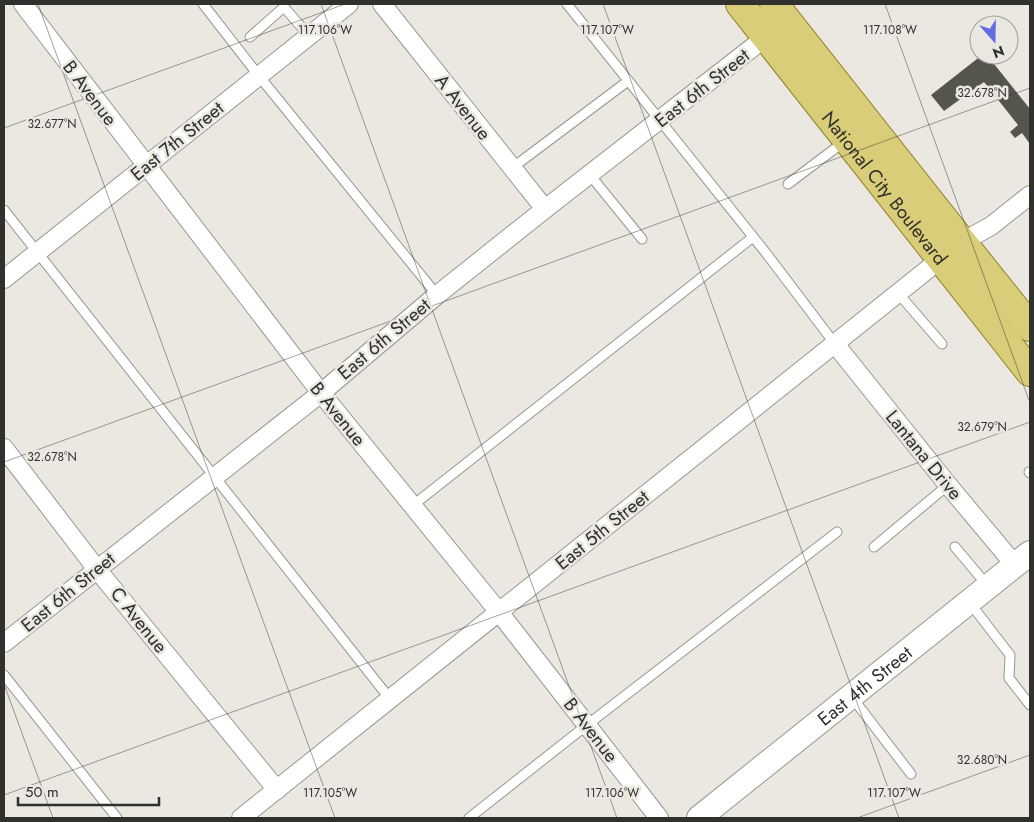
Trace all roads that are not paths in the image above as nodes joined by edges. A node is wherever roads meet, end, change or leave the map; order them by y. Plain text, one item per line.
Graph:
1 (23, 4) edge
2 (203, 4) edge
3 (349, 4) edge
4 (382, 4) edge
5 (567, 4) edge
6 (740, 4) edge
7 (774, 4) edge
8 (309, 36) junction
9 (250, 37) dead end
10 (766, 37) junction
11 (259, 76) junction
12 (628, 81) junction
13 (660, 121) junction
14 (847, 139) junction
15 (146, 166) junction
16 (512, 168) junction
17 (590, 175) junction
18 (788, 184) dead end
19 (1030, 195) edge
20 (545, 209) junction
21 (4, 210) edge
22 (753, 237) junction
23 (642, 239) dead end
24 (962, 242) junction
25 (36, 252) junction
26 (941, 259) junction
27 (4, 279) edge
28 (898, 293) junction
29 (437, 295) junction
30 (1030, 326) edge
31 (835, 344) junction
32 (942, 344) dead end
33 (1030, 372) edge
34 (321, 393) junction
35 (4, 448) edge
36 (214, 478) junction
37 (948, 485) junction
38 (412, 506) junction
39 (837, 532) dead end
40 (874, 547) dead end
41 (955, 547) dead end
42 (1023, 559) edge
43 (96, 568) junction
44 (987, 586) junction
45 (969, 600) junction
46 (499, 612) junction
47 (4, 643) edge
48 (4, 675) edge
49 (850, 696) junction
50 (390, 700) junction
51 (1030, 705) edge
52 (587, 724) junction
53 (911, 774) dead end
54 (277, 790) junction
55 (117, 818) edge
56 (242, 818) edge
57 (469, 818) edge
58 (659, 818) edge
59 (699, 818) edge

1 - 15 street, B Avenue
2 - 11 lane
3 - 8 street, East 7th Street
4 - 16 street, A Avenue
5 - 12 lane
6 - 10 main road, National City Boulevard
7 - 24 main road, National City Boulevard
8 - 9 lane
8 - 11 street, East 7th Street
10 - 13 street, East 6th Street
10 - 14 main road, National City Boulevard
11 - 15 street, East 7th Street
11 - 29 lane
12 - 13 lane
12 - 16 lane
13 - 17 street, East 6th Street
13 - 22 lane
14 - 18 lane
14 - 26 main road, National City Boulevard
15 - 25 street, East 7th Street
15 - 34 street, B Avenue
16 - 20 street, A Avenue
17 - 20 street, East 6th Street
17 - 23 lane
19 - 24 street, East 5th Street
20 - 29 street, East 6th Street
21 - 25 lane
22 - 31 lane
22 - 38 lane
24 - 26 street, East 5th Street
24 - 30 main road, National City Boulevard
25 - 27 street, East 7th Street
25 - 36 lane
26 - 28 street, East 5th Street
26 - 33 main road, National City Boulevard
28 - 31 street, East 5th Street
28 - 32 lane
29 - 34 street, East 6th Street
31 - 37 street, Lantana Drive
31 - 46 street, East 5th Street
34 - 36 street, East 6th Street
34 - 38 street, B Avenue
35 - 43 street, C Avenue
36 - 43 street, East 6th Street
36 - 50 lane
37 - 40 lane
37 - 42 street, Lantana Drive
38 - 46 street, B Avenue
39 - 52 lane
41 - 44 lane
42 - 44 street, East 4th Street
43 - 47 street, East 6th Street
43 - 54 street, C Avenue
44 - 45 street, East 4th Street
45 - 49 street, East 4th Street
45 - 51 lane
46 - 50 street, East 5th Street
46 - 52 street, B Avenue
48 - 55 lane
49 - 53 lane
49 - 59 street, East 4th Street
50 - 54 street, East 5th Street
52 - 57 lane
52 - 58 street, B Avenue
54 - 56 street, East 5th Street

